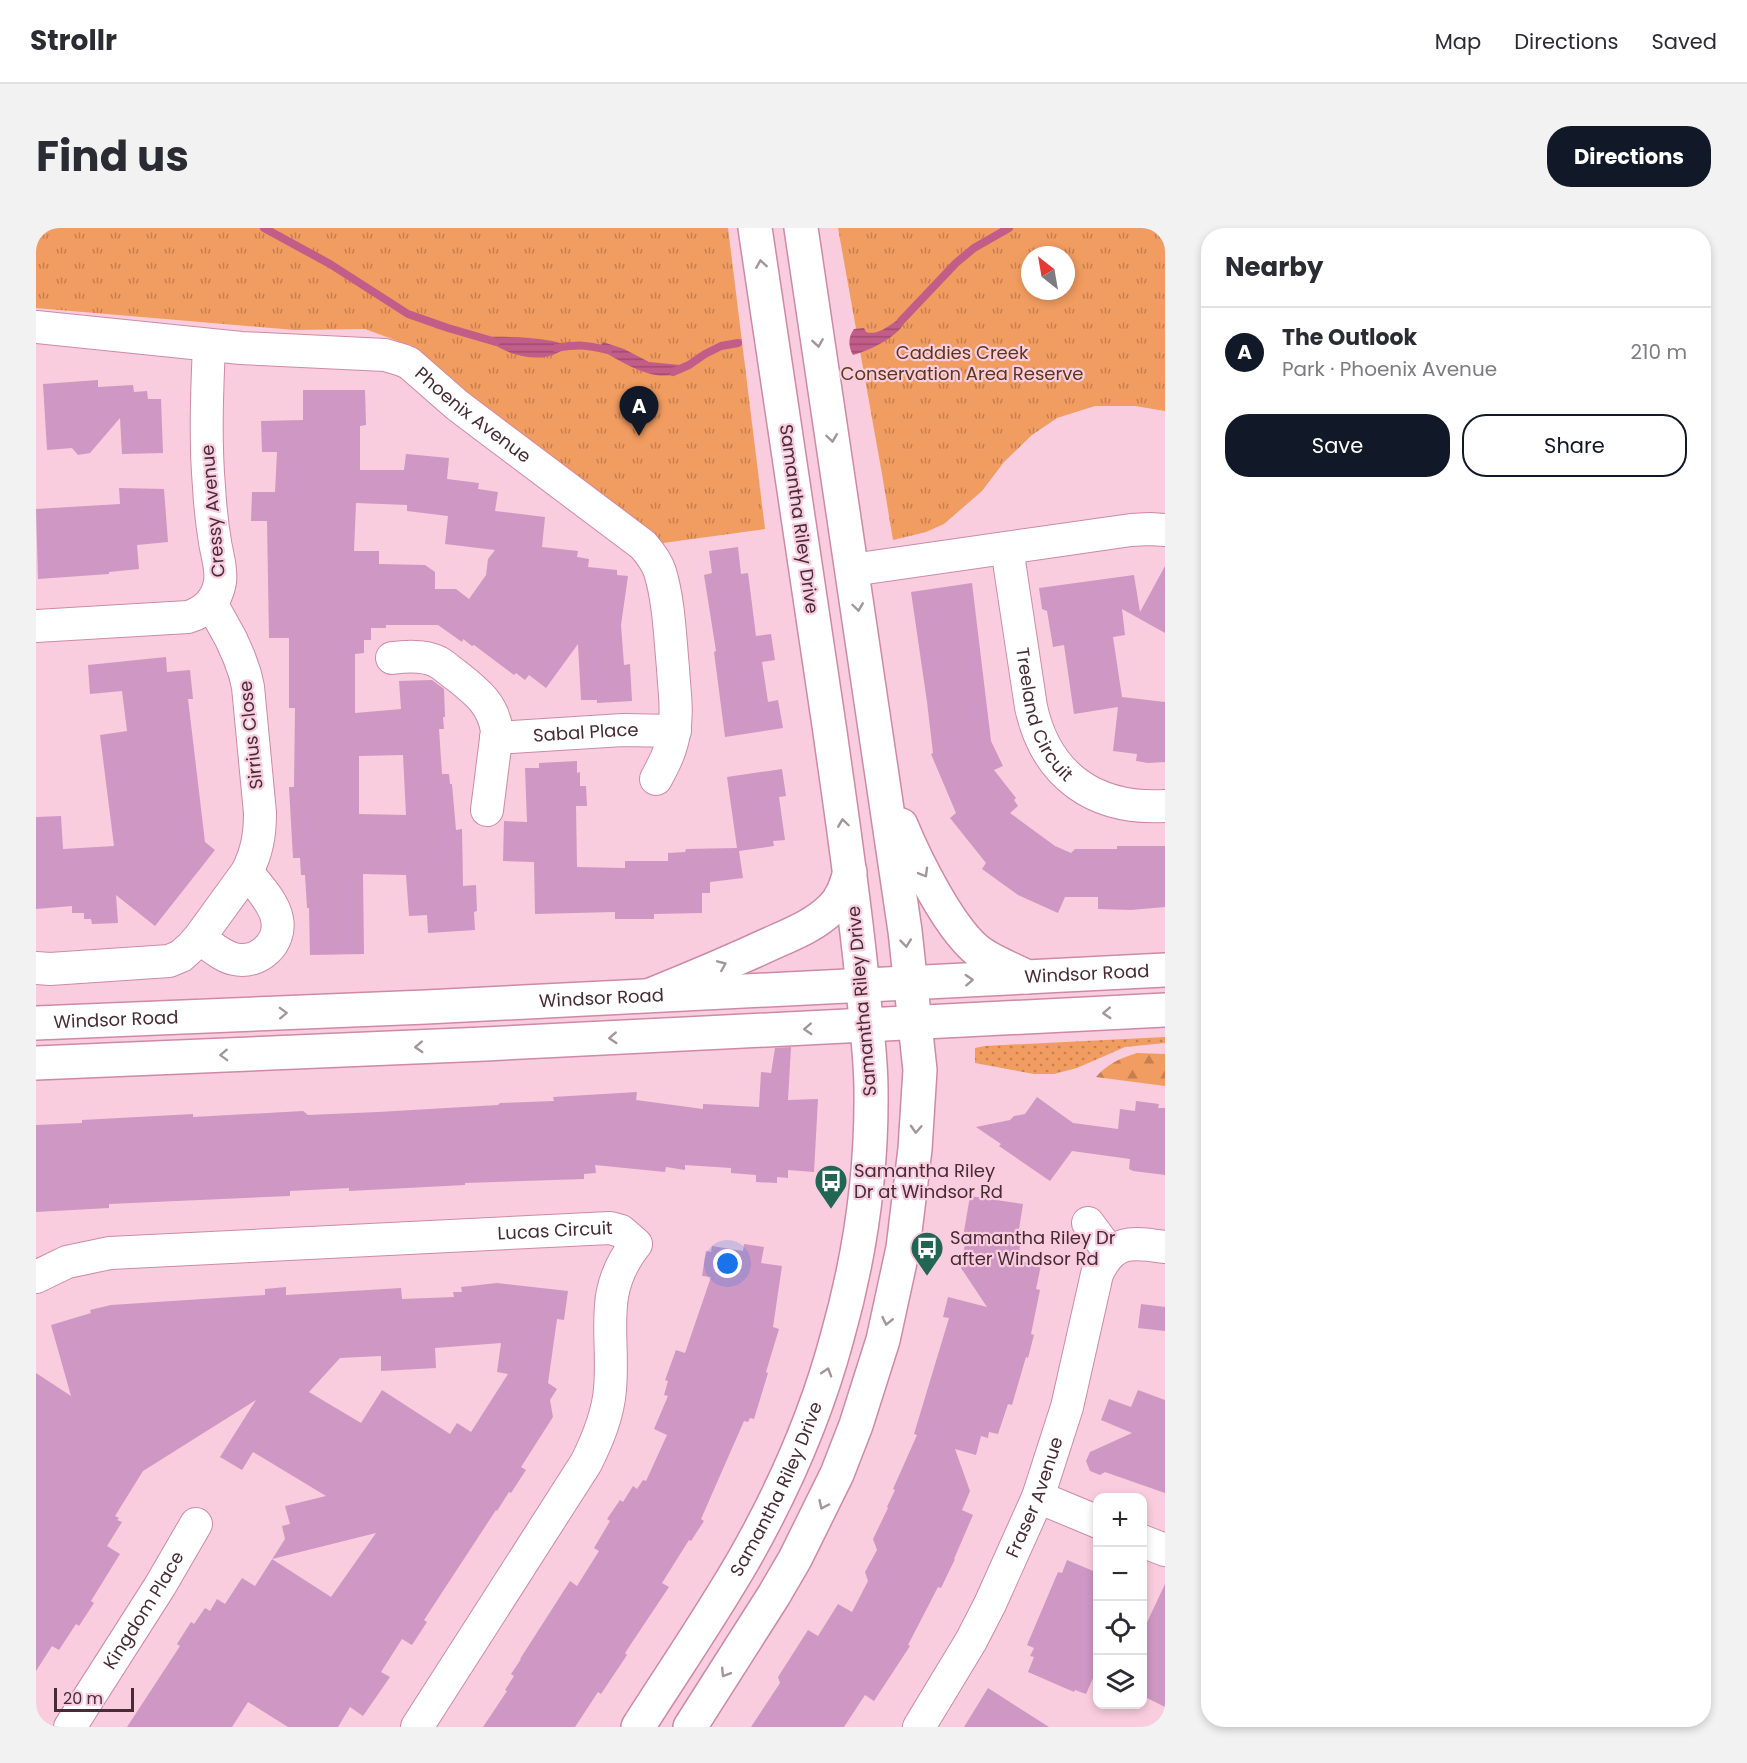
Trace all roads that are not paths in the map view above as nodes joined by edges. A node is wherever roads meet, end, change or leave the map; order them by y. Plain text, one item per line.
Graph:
1 (755, 228) edge
2 (801, 228) edge
3 (36, 327) edge
4 (209, 345) junction
5 (1165, 530) edge
6 (1007, 548) junction
7 (852, 570) junction
8 (211, 603) junction
9 (36, 626) edge
10 (392, 658) dead end
11 (675, 731) junction
12 (496, 738) junction
13 (656, 779) dead end
14 (883, 781) junction
15 (1165, 806) edge
16 (487, 810) dead end
17 (247, 872) junction
18 (850, 873) junction
19 (199, 938) junction
20 (36, 968) edge
21 (1165, 970) edge
22 (1027, 976) junction
23 (910, 982) junction
24 (863, 985) junction
25 (649, 996) junction
26 (1165, 1010) edge
27 (36, 1023) edge
28 (915, 1023) junction
29 (867, 1026) junction
30 (36, 1063) edge
31 (1088, 1223) dead end
32 (1165, 1246) edge
33 (1110, 1253) junction
34 (36, 1277) edge
35 (1038, 1497) junction
36 (1093, 1520) edge
37 (196, 1524) dead end
38 (1147, 1543) edge
39 (1165, 1550) edge
40 (70, 1727) edge
41 (417, 1727) edge
42 (638, 1727) edge
43 (690, 1727) edge
44 (920, 1727) edge

18 -> 1 main road, Samantha Riley Drive
2 -> 7 main road
3 - 4 street, Phoenix Avenue
4 - 8 street, Cressy Avenue
4 - 11 street, Phoenix Avenue
5 - 6 street
6 - 7 street
6 - 15 street, Treeland Circuit
7 -> 14 main road
8 - 9 street, Cressy Avenue
8 - 17 street, Sirrius Close
10 - 12 street
11 - 12 street, Sabal Place
11 - 13 street, Phoenix Avenue
12 - 16 street
14 -> 22 main road
14 -> 23 main road
17 - 19 street, Sirrius Close
17 - 19 street
18 - 24 main road, Samantha Riley Drive
25 -> 18 main road
19 - 20 street, Sirrius Close
21 - 22 main road, Windsor Road
23 -> 22 main road, Windsor Road
23 - 24 main road, Windsor Road
23 - 28 main road
24 - 25 main road, Windsor Road
24 - 29 main road, Samantha Riley Drive
27 -> 25 main road, Windsor Road
26 -> 28 main road
28 - 29 main road
28 -> 43 main road
29 -> 30 main road
42 -> 29 main road, Samantha Riley Drive
31 - 33 street
32 - 33 street
33 - 35 street, Fraser Avenue
34 - 41 street, Lucas Circuit
35 - 36 street
35 - 44 street, Fraser Avenue
37 - 40 street, Kingdom Place
38 - 39 street

